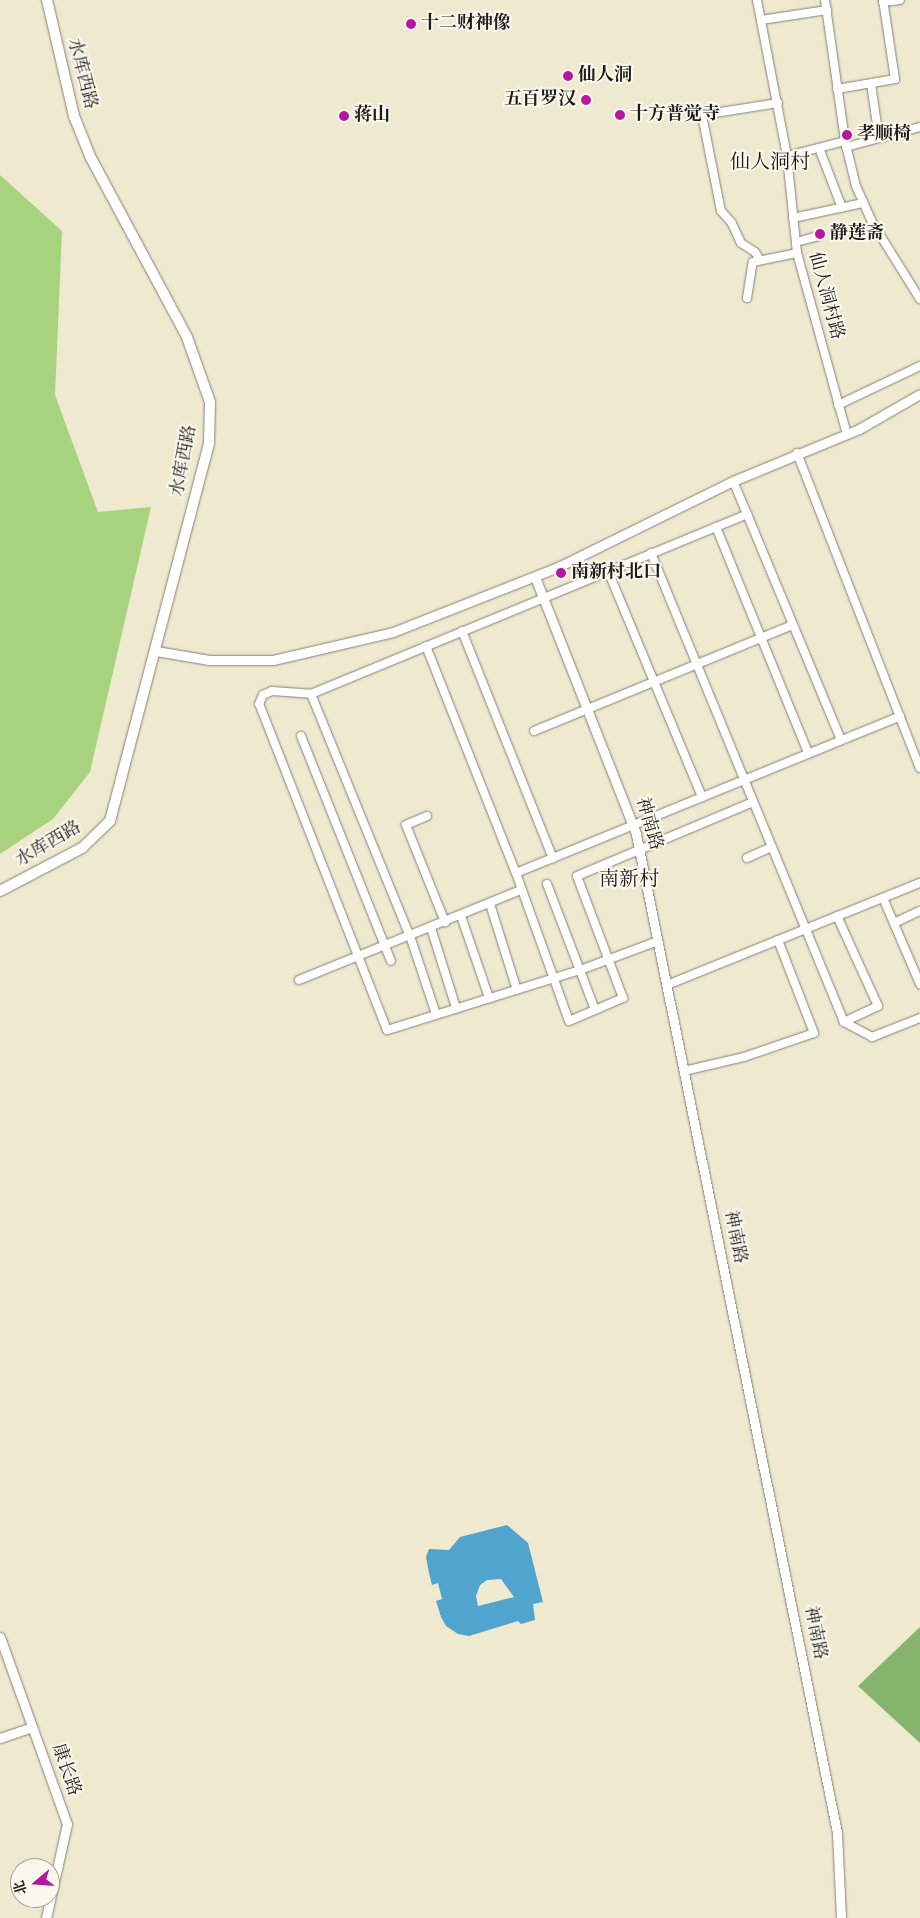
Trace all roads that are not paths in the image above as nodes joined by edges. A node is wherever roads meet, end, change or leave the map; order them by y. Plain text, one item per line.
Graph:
1 (47, 0) edge
2 (757, 0) edge
3 (825, 0) edge
4 (900, 0) edge
5 (883, 1) edge
6 (827, 10) junction
7 (761, 20) junction
8 (871, 84) junction
9 (837, 89) junction
10 (778, 102) junction
11 (920, 127) edge
12 (879, 138) junction
13 (846, 144) junction
14 (819, 148) junction
15 (787, 156) junction
16 (863, 203) junction
17 (842, 208) junction
18 (793, 218) junction
19 (818, 236) dead end
20 (796, 242) junction
21 (797, 253) junction
22 (760, 260) junction
23 (747, 298) dead end
24 (920, 299) edge
25 (920, 366) edge
26 (920, 394) edge
27 (838, 405) junction
28 (847, 434) junction
29 (797, 453) junction
30 (733, 481) junction
31 (747, 514) junction
32 (716, 526) junction
33 (651, 553) junction
34 (608, 571) junction
35 (535, 577) junction
36 (543, 598) junction
37 (793, 624) junction
38 (462, 631) junction
39 (761, 638) junction
40 (426, 646) junction
41 (156, 651) junction
42 (696, 664) junction
43 (654, 681) junction
44 (311, 694) junction
45 (588, 708) junction
46 (900, 716) junction
47 (534, 731) dead end
48 (300, 736) dead end
49 (841, 740) junction
50 (808, 753) junction
51 (920, 768) edge
52 (744, 780) junction
53 (702, 797) junction
54 (752, 802) junction
55 (427, 816) dead end
56 (633, 825) junction
57 (772, 847) junction
58 (639, 849) junction
59 (553, 858) junction
60 (747, 858) dead end
61 (516, 873) junction
62 (920, 883) edge
63 (547, 884) dead end
64 (521, 890) junction
65 (0, 891) edge
66 (883, 898) junction
67 (490, 904) junction
68 (920, 911) edge
69 (461, 916) junction
70 (837, 916) junction
71 (445, 922) junction
72 (894, 923) junction
73 (431, 928) junction
74 (806, 929) junction
75 (410, 936) junction
76 (778, 940) junction
77 (658, 941) junction
78 (385, 946) junction
79 (358, 956) junction
80 (609, 960) junction
81 (391, 961) dead end
82 (580, 970) junction
83 (553, 979) junction
84 (299, 980) dead end
85 (920, 984) edge
86 (667, 985) junction
87 (517, 990) junction
88 (489, 998) junction
89 (456, 1008) junction
90 (595, 1010) junction
91 (436, 1014) junction
92 (920, 1018) edge
93 (844, 1022) junction
94 (684, 1070) junction
95 (0, 1636) edge
96 (32, 1727) junction
97 (0, 1738) edge
98 (46, 1918) edge
99 (841, 1918) edge

1 - 41 main road, 水库西路
2 - 7 street, 仙人洞村路
3 - 6 street
4 - 5 street
5 - 8 street
6 - 7 street
6 - 9 street
7 - 10 street, 仙人洞村路
8 - 9 street
8 - 12 street
9 - 13 street
10 - 15 street, 仙人洞村路
10 - 22 street
11 - 12 street
12 - 13 street
13 - 14 street
13 - 16 street
14 - 15 street
14 - 17 street
15 - 18 street, 仙人洞村路
16 - 17 street
16 - 24 street
17 - 18 street
18 - 20 street, 仙人洞村路
19 - 20 street
20 - 21 street, 仙人洞村路
21 - 22 street
21 - 27 street, 仙人洞村路
22 - 23 street
25 - 27 street
26 - 28 street
27 - 28 street, 仙人洞村路
28 - 29 street
29 - 30 street
29 - 46 street
30 - 31 street
30 - 35 street
31 - 32 street
31 - 37 street
32 - 33 street
32 - 39 street
33 - 34 street
33 - 42 street
34 - 36 street
34 - 43 street
35 - 36 street, 神南路
35 - 41 street
36 - 38 street
36 - 45 street, 神南路
37 - 39 street
37 - 49 street
38 - 40 street
38 - 59 street
39 - 42 street
39 - 50 street
40 - 44 street
40 - 61 street
41 - 65 main road, 水库西路
42 - 43 street
42 - 52 street
43 - 45 street
43 - 53 street
44 - 75 street
44 - 79 street
45 - 47 street
45 - 56 street, 神南路
46 - 49 street
46 - 51 street
48 - 78 street
49 - 50 street
50 - 52 street
52 - 53 street
52 - 54 street
53 - 56 street
54 - 57 street
54 - 58 street
55 - 71 street
56 - 58 street, 神南路
56 - 59 street
57 - 60 street
57 - 74 street
58 - 77 street, 神南路
58 - 80 street
59 - 61 street
61 - 64 street
62 - 66 street
63 - 82 street
64 - 67 street
64 - 83 street
66 - 70 street
66 - 72 street
67 - 69 street
67 - 87 street
68 - 72 street
69 - 71 street
69 - 88 street
70 - 74 street
70 - 93 street
71 - 73 street
72 - 85 street
73 - 75 street
73 - 89 street
74 - 76 street
74 - 93 street
75 - 78 street
75 - 91 street
76 - 86 street
76 - 94 street
77 - 80 street
77 - 86 street, 神南路
78 - 79 street
78 - 81 street
79 - 84 street
79 - 91 street
80 - 82 street
80 - 90 street
82 - 83 street
82 - 90 street
83 - 87 street
83 - 90 street
86 - 94 street, 神南路
87 - 88 street
88 - 89 street
89 - 91 street
92 - 93 street
94 - 99 street, 神南路
95 - 96 street, 康长路
96 - 97 street
96 - 98 street, 康长路

